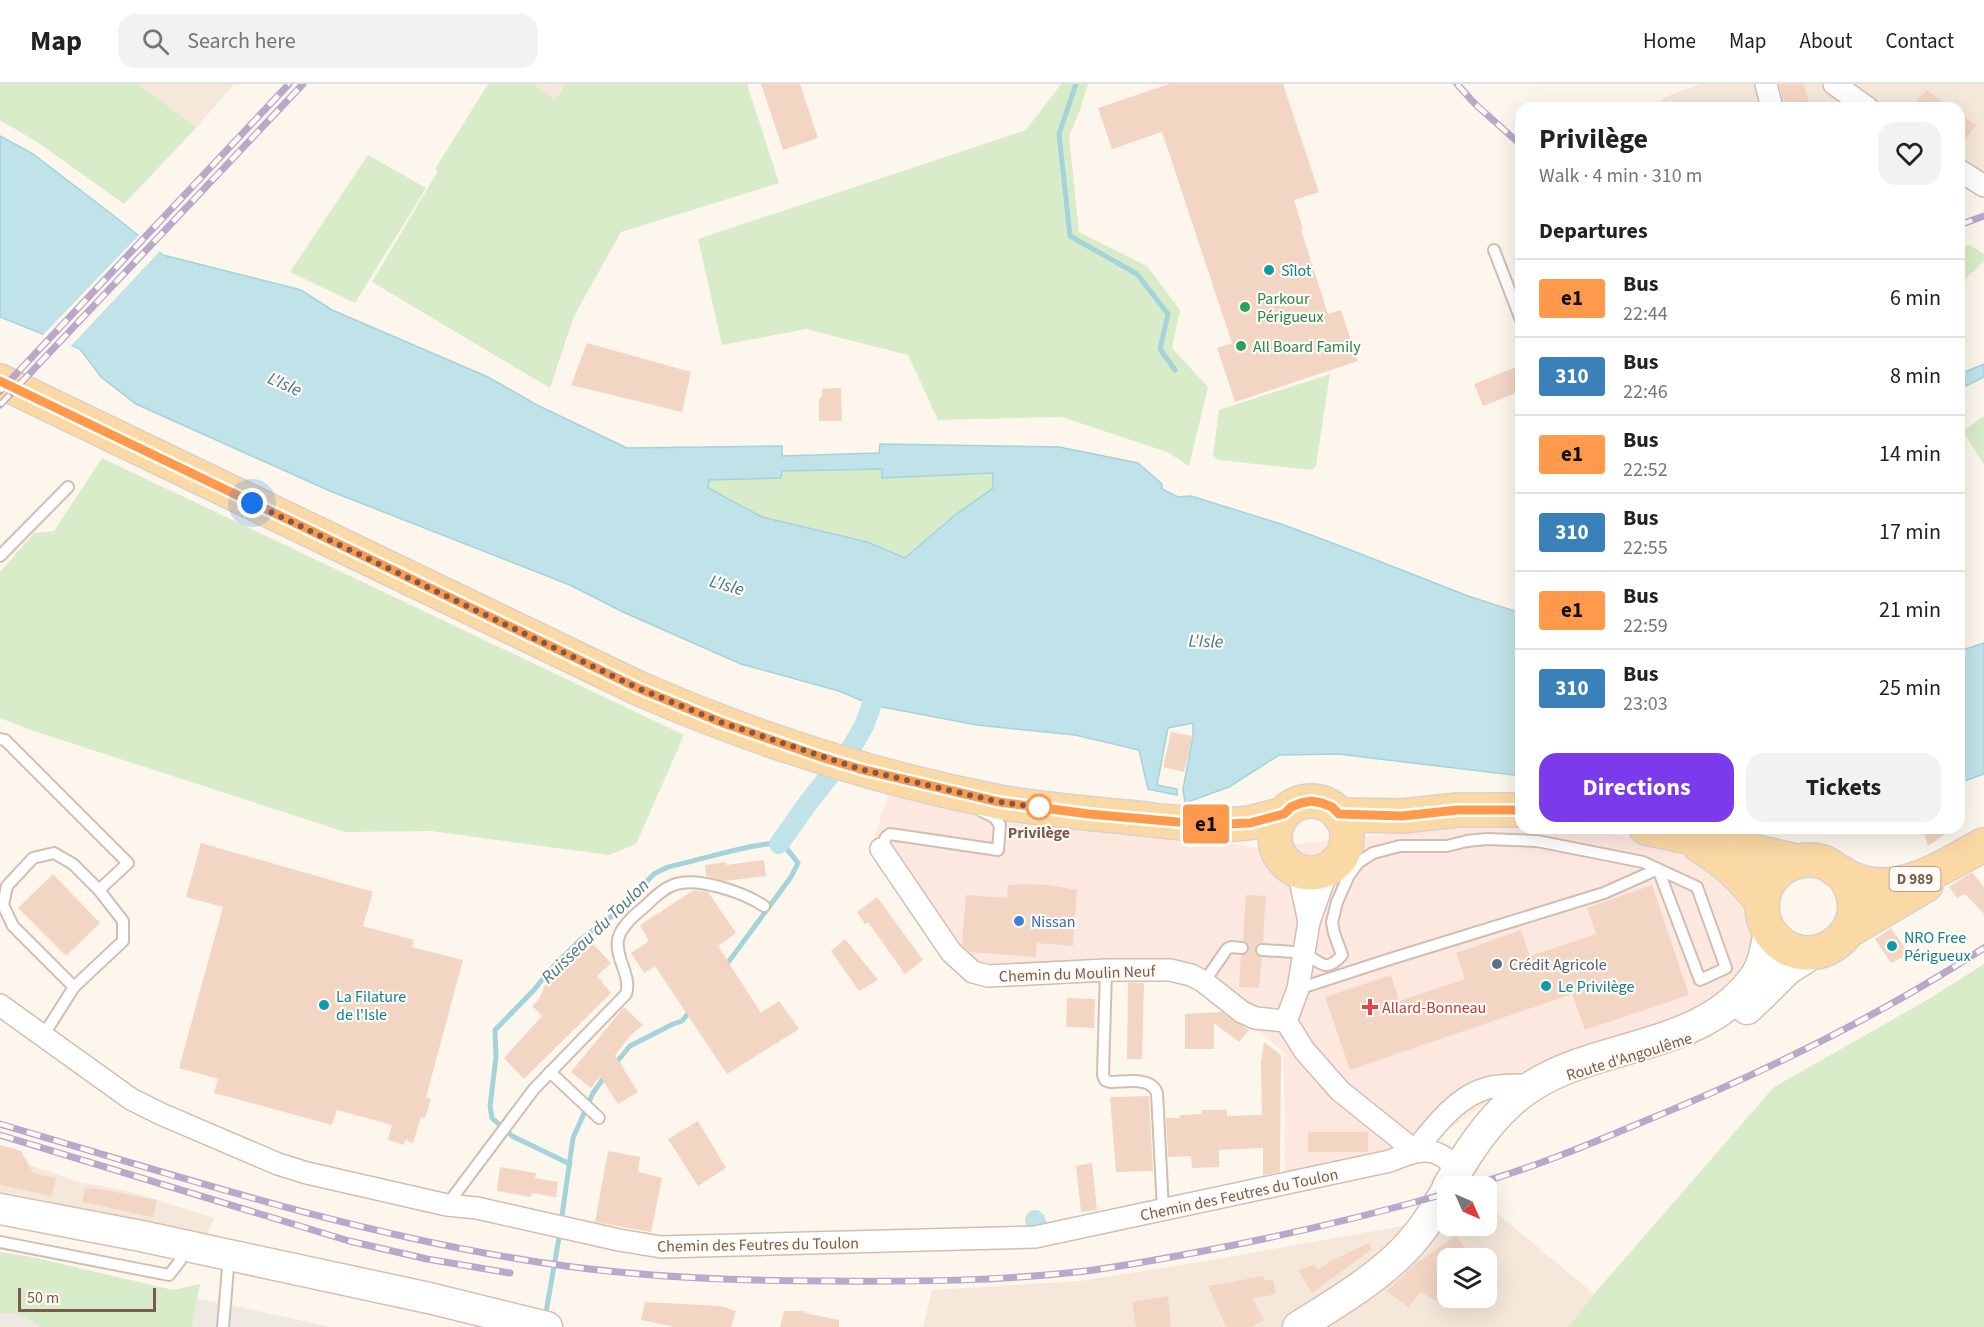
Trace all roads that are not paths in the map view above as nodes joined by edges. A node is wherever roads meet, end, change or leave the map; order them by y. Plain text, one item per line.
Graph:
1 (1766, 84) edge
2 (1834, 84) edge
3 (1770, 102) edge
4 (1860, 102) edge
5 (1965, 174) edge
6 (1984, 186) edge
7 (1494, 250) dead end
8 (1515, 304) edge
9 (0, 381) edge
10 (68, 488) dead end
11 (0, 556) edge
12 (0, 739) edge
13 (911, 781) junction
14 (1515, 810) edge
15 (1284, 814) junction
16 (1200, 824) junction
17 (1669, 834) edge
18 (1681, 837) junction
19 (1983, 845) edge
20 (881, 849) joint
21 (1318, 850) junction
22 (1797, 861) junction
23 (1658, 869) junction
24 (1842, 873) junction
25 (99, 890) junction
26 (764, 906) dead end
27 (1766, 917) junction
28 (1309, 922) junction
29 (1848, 931) junction
30 (1242, 948) dead end
31 (1262, 950) dead end
32 (1814, 953) junction
33 (1304, 954) junction
34 (1342, 955) junction
35 (1106, 970) junction
36 (1352, 972) junction
37 (1204, 982) junction
38 (74, 987) junction
39 (1298, 990) junction
40 (0, 1005) edge
41 (1286, 1021) junction
42 (43, 1036) junction
43 (550, 1072) junction
44 (1532, 1085) junction
45 (597, 1116) dead end
46 (1483, 1135) junction
47 (1415, 1151) junction
48 (1450, 1176) edge
49 (1454, 1176) edge
50 (447, 1205) junction
51 (1437, 1206) edge
52 (0, 1209) edge
53 (1163, 1210) junction
54 (0, 1242) edge
55 (184, 1245) junction
56 (229, 1255) junction
57 (526, 1324) edge
58 (223, 1327) edge
59 (1298, 1327) edge

1 - 3 street
2 - 4 street
5 - 6 street
7 - 8 lane
9 - 13 main road
10 - 11 lane
12 - 25 lane
13 - 16 main road
13 - 20 lane
14 - 21 main road
15 - 16 main road
15 - 21 main road
15 - 21 main road
16 - 21 main road
17 - 18 main road
18 - 22 main road
18 - 27 main road
19 - 24 main road, D 989
19 - 29 main road
20 - 35 street, Chemin du Moulin Neuf
21 - 28 street
21 - 28 street
22 - 24 main road
22 - 27 main road
23 - 23 lane
23 - 34 lane
23 - 36 lane
24 - 29 main road
25 - 38 lane
25 - 38 lane
26 - 43 lane
27 - 32 main road
27 - 44 main road, Route d'Angoulême
28 - 33 street
29 - 32 main road
30 - 37 lane
31 - 33 lane
32 - 46 main road, Route d'Angoulême
33 - 34 lane
33 - 39 street
34 - 36 lane
35 - 37 street, Chemin du Moulin Neuf
35 - 53 lane
36 - 39 lane
37 - 41 street, Chemin du Moulin Neuf
38 - 42 lane
39 - 41 street
40 - 42 street, Chemin des Feutres du Toulon
41 - 47 street
42 - 50 street, Chemin des Feutres du Toulon
43 - 45 lane
43 - 50 lane
44 - 46 main road, Route d'Angoulême
44 - 47 street
46 - 49 main road
47 - 48 street
47 - 53 street, Chemin des Feutres du Toulon
50 - 53 street, Chemin des Feutres du Toulon
51 - 59 main road
52 - 55 main road
54 - 55 lane
55 - 56 main road
56 - 57 main road
56 - 58 lane

